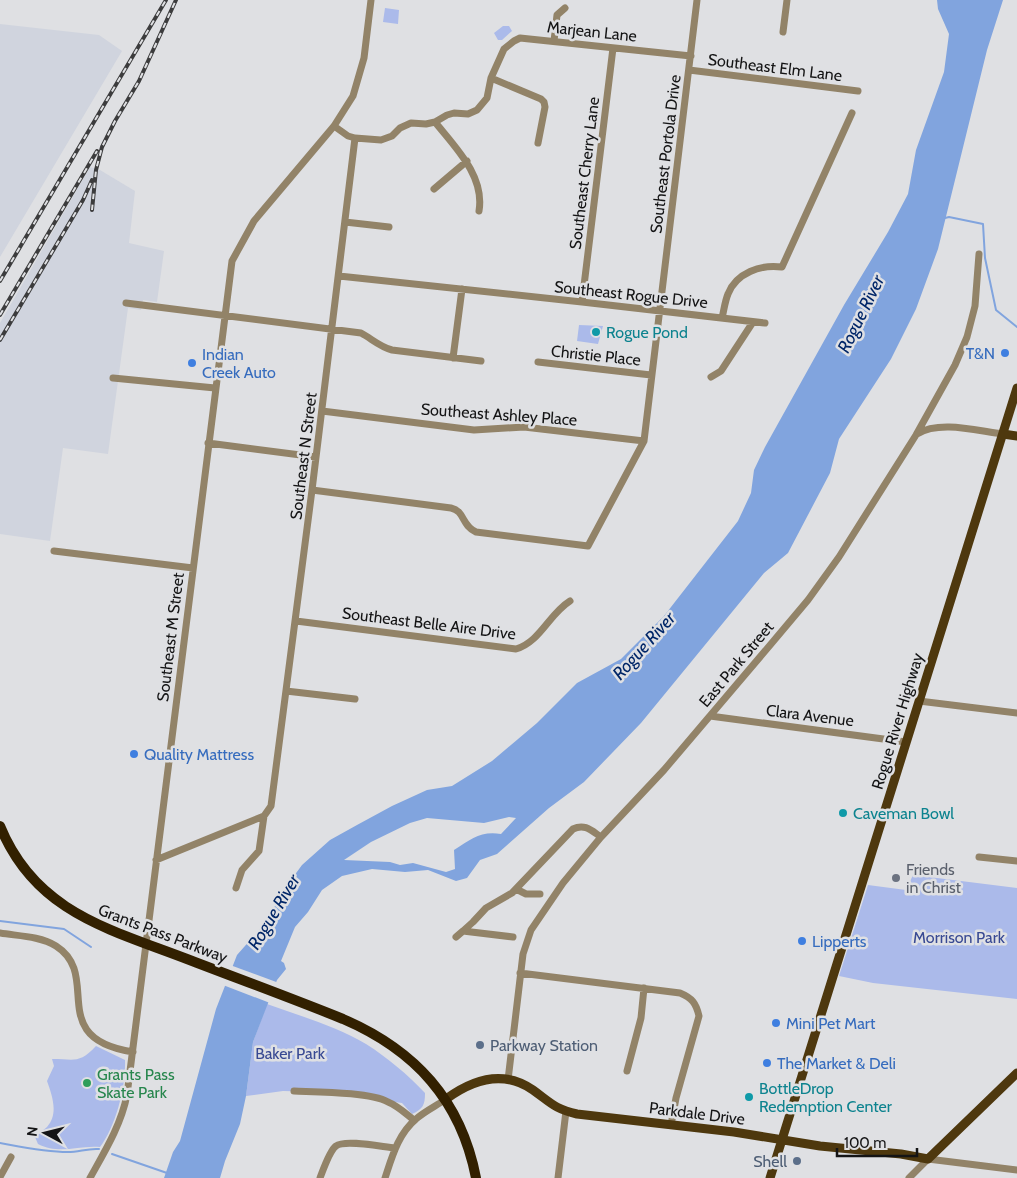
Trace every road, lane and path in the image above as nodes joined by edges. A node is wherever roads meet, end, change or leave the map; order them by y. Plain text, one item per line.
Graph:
1 (371, 0) edge
2 (697, 0) edge
3 (787, 0) edge
4 (565, 8) dead end
5 (782, 32) dead end
6 (554, 41) junction
7 (613, 48) junction
8 (691, 56) junction
9 (689, 70) junction
10 (491, 78) junction
11 (858, 90) dead end
12 (852, 113) dead end
13 (435, 122) junction
14 (334, 126) junction
15 (355, 138) junction
16 (538, 143) dead end
17 (467, 161) junction
18 (434, 189) dead end
19 (479, 211) dead end
20 (345, 222) junction
21 (389, 227) dead end
22 (979, 254) dead end
23 (339, 276) junction
24 (462, 289) junction
25 (126, 302) dead end
26 (582, 302) junction
27 (659, 311) junction
28 (225, 316) junction
29 (722, 318) junction
30 (753, 322) junction
31 (765, 323) dead end
32 (332, 330) junction
33 (453, 358) junction
34 (481, 361) dead end
35 (538, 362) dead end
36 (651, 375) junction
37 (113, 378) dead end
38 (711, 378) dead end
39 (215, 388) junction
40 (1017, 388) edge
41 (322, 412) junction
42 (1003, 434) junction
43 (916, 435) junction
44 (1017, 436) edge
45 (644, 441) junction
46 (208, 443) junction
47 (316, 457) junction
48 (312, 490) junction
49 (54, 551) dead end
50 (192, 568) junction
51 (570, 601) dead end
52 (296, 621) junction
53 (286, 691) junction
54 (355, 699) dead end
55 (919, 701) junction
56 (1017, 713) edge
57 (710, 716) junction
58 (906, 742) junction
59 (264, 816) junction
60 (0, 826) edge
61 (601, 837) junction
62 (979, 857) dead end
63 (156, 860) junction
64 (1017, 861) edge
65 (236, 888) dead end
66 (514, 891) junction
67 (540, 894) dead end
68 (463, 931) junction
69 (0, 933) edge
70 (456, 937) dead end
71 (513, 937) dead end
72 (144, 944) junction
73 (520, 973) junction
74 (644, 988) junction
75 (133, 1052) junction
76 (627, 1071) dead end
77 (1015, 1077) edge
78 (508, 1080) junction
79 (294, 1091) dead end
80 (446, 1099) junction
81 (566, 1112) junction
82 (414, 1120) junction
83 (672, 1125) junction
84 (782, 1140) junction
85 (395, 1148) junction
86 (11, 1157) dead end
87 (928, 1159) junction
88 (1017, 1170) edge
89 (0, 1177) edge
90 (90, 1178) edge
91 (320, 1178) edge
92 (385, 1178) edge
93 (476, 1178) edge
94 (558, 1178) edge
95 (770, 1178) edge
96 (908, 1178) edge

1 - 14 street
2 - 8 street, Southeast Portola Drive
3 - 5 street
4 - 6 street
6 - 7 street, Marjean Lane
6 - 10 street, Marjean Lane
7 - 8 street, Marjean Lane
7 - 26 street, Southeast Cherry Lane
8 - 9 street, Southeast Portola Drive
9 - 11 street, Southeast Elm Lane
9 - 27 street, Southeast Portola Drive
10 - 13 street
10 - 16 street
12 - 29 street, Southeast Rogue Drive
13 - 15 street
13 - 17 street
14 - 15 street
14 - 28 street, Southeast M Street
15 - 20 street, Southeast N Street
17 - 18 street
17 - 19 street
20 - 21 street
20 - 23 street, Southeast N Street
22 - 43 street, East Park Street
23 - 24 street, Southeast Rogue Drive
23 - 32 street, Southeast N Street
24 - 26 street, Southeast Rogue Drive
24 - 33 street
25 - 28 street
26 - 27 street, Southeast Rogue Drive
27 - 29 street, Southeast Rogue Drive
27 - 36 street, Southeast Portola Drive
28 - 32 street
28 - 39 street, Southeast M Street
29 - 30 street
30 - 31 street
30 - 38 street
32 - 33 street
32 - 41 street, Southeast N Street
33 - 34 street
35 - 36 street, Christie Place
36 - 45 street, Southeast Portola Drive
37 - 39 street
39 - 46 street, Southeast M Street
40 - 42 main road, Rogue River Highway
41 - 45 street, Southeast Ashley Place
41 - 47 street, Southeast N Street
42 - 43 street
42 - 44 main road
42 - 55 main road, Rogue River Highway
43 - 57 street, East Park Street
45 - 48 street
46 - 47 street
46 - 50 street, Southeast M Street
47 - 48 street, Southeast N Street
48 - 52 street, Southeast N Street
49 - 50 street
50 - 63 street, Southeast M Street
51 - 52 street, Southeast Belle Aire Drive
52 - 53 street, Southeast N Street
53 - 54 street
53 - 59 street, Southeast N Street
55 - 56 street
55 - 58 main road, Rogue River Highway
57 - 58 street, Clara Avenue
57 - 61 street, East Park Street
58 - 84 main road, Rogue River Highway
59 - 63 street
59 - 65 street, Southeast N Street
60 - 72 highway, Grants Pass Parkway
61 - 66 street
61 - 73 street, East Park Street
62 - 64 street
63 - 72 street, Southeast M Street
66 - 67 street
66 - 68 street
68 - 70 street
68 - 71 street
69 - 75 street
72 - 75 street, Southeast M Street
72 - 80 highway, Grants Pass Parkway
73 - 74 street
73 - 78 street, East Park Street
74 - 76 street
74 - 83 street
75 - 90 street, Southeast M Street
77 - 87 main road
78 - 80 main road, Parkdale Drive
78 - 81 main road, Parkdale Drive
79 - 82 street
80 - 82 street
80 - 93 highway, Grants Pass Parkway
81 - 83 main road, Parkdale Drive
81 - 94 street
82 - 85 street
83 - 84 main road, Parkdale Drive
84 - 87 main road, Parkdale Drive
84 - 95 main road, Rogue River Highway
85 - 91 street
85 - 92 street
86 - 89 street
87 - 88 street, Parkdale Drive
87 - 96 street

